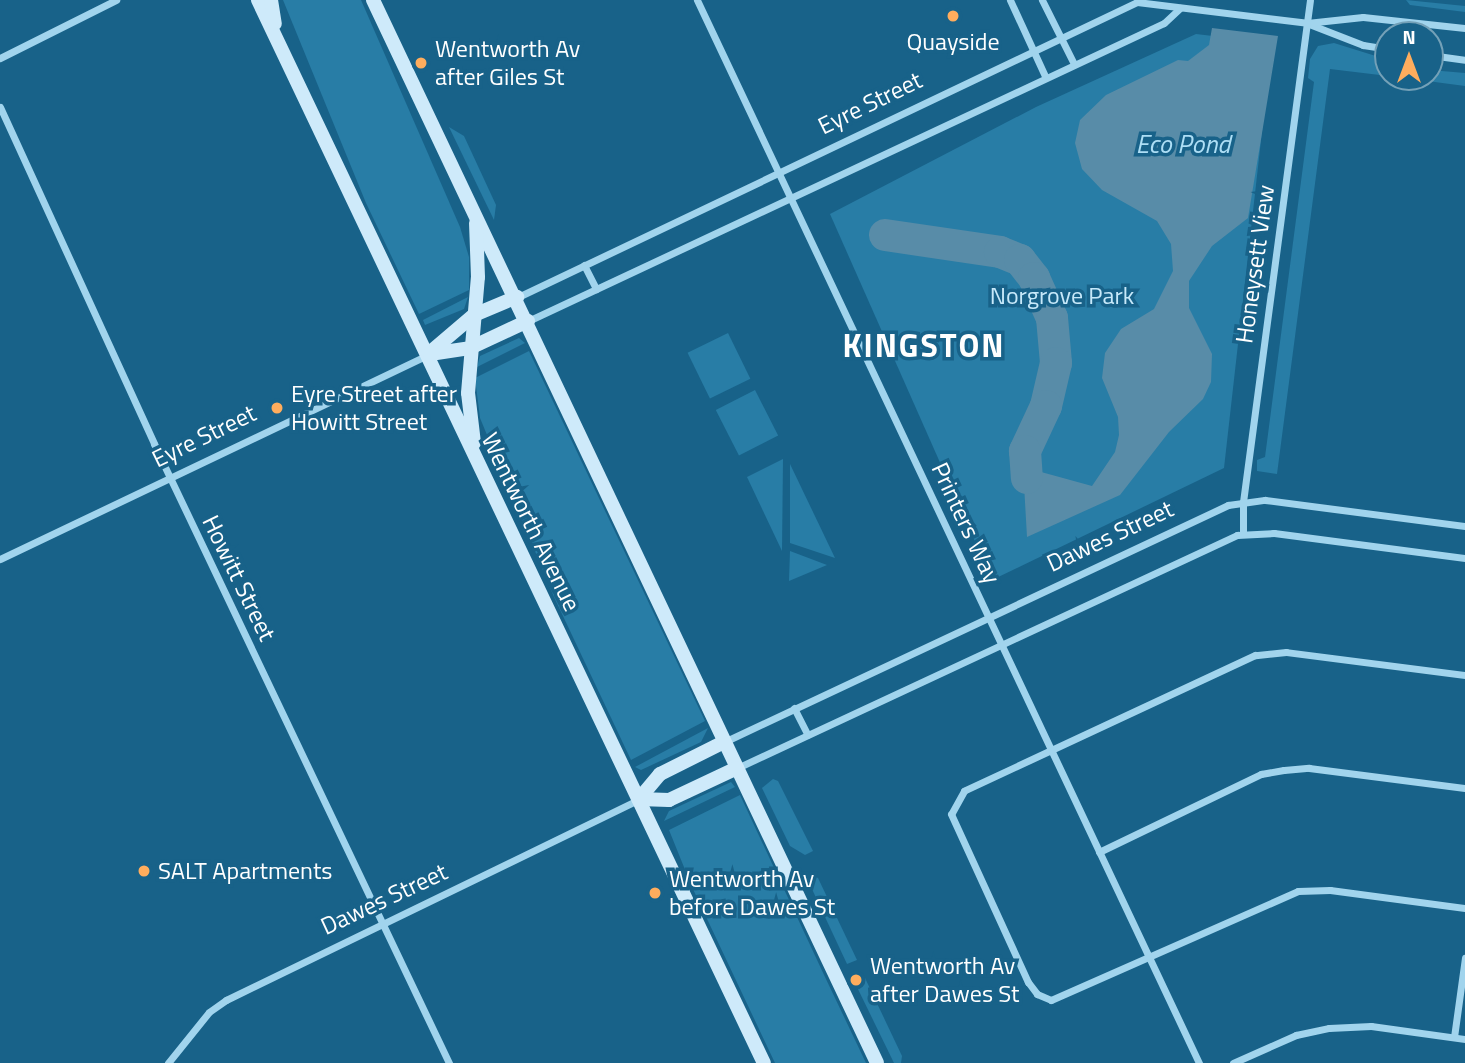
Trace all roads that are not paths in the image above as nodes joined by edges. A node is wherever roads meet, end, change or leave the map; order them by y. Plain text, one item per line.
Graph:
1 (116, 0) edge
2 (258, 0) edge
3 (271, 0) edge
4 (373, 0) edge
5 (697, 0) edge
6 (1010, 0) edge
7 (1042, 0) edge
8 (1310, 0) edge
9 (1180, 8) junction
10 (1307, 23) junction
11 (1465, 28) edge
12 (1060, 37) junction
13 (278, 43) junction
14 (1374, 47) edge
15 (1033, 50) junction
16 (1444, 57) edge
17 (0, 58) edge
18 (1465, 60) edge
19 (1073, 62) junction
20 (1045, 76) junction
21 (0, 107) edge
22 (779, 174) junction
23 (790, 197) junction
24 (475, 215) junction
25 (584, 265) junction
26 (596, 289) junction
27 (517, 297) junction
28 (474, 315) junction
29 (528, 321) junction
30 (470, 348) junction
31 (428, 354) junction
32 (478, 465) junction
33 (170, 478) junction
34 (1243, 502) junction
35 (1465, 526) edge
36 (1243, 534) junction
37 (1465, 558) edge
38 (0, 559) edge
39 (988, 614) junction
40 (1003, 645) junction
41 (1465, 675) edge
42 (794, 708) junction
43 (808, 735) junction
44 (724, 742) junction
45 (1052, 750) junction
46 (737, 768) junction
47 (1465, 788) edge
48 (639, 799) junction
49 (1099, 852) junction
50 (1465, 908) edge
51 (381, 922) junction
52 (1151, 958) junction
53 (1465, 958) edge
54 (1454, 1037) junction
55 (1465, 1038) edge
56 (168, 1063) edge
57 (449, 1063) edge
58 (764, 1063) edge
59 (877, 1063) edge
60 (1199, 1063) edge
61 (1233, 1063) edge

1 - 17 street
2 - 13 main road, Wentworth Avenue
3 - 13 main road
4 - 24 main road
5 - 22 street, Printers Way
6 - 15 street
7 - 12 street
8 - 10 street, Honeysett View
9 - 10 street, Eyre Street
9 - 12 street, Eyre Street
9 - 19 street, Eyre Street
10 - 11 street, Eyre Street
10 - 14 street, Eyre Street
10 - 34 street, Honeysett View
12 - 15 street, Eyre Street
12 - 19 street
13 - 31 main road, Wentworth Avenue
15 - 20 street
15 - 22 street, Eyre Street
16 - 18 street
19 - 20 street, Eyre Street
20 - 23 street, Eyre Street
21 - 33 street, Howitt Street
22 - 23 street, Printers Way
22 - 25 street, Eyre Street
23 - 26 street, Eyre Street
23 - 39 street, Printers Way
24 - 27 main road
24 - 28 main road
25 - 26 street
25 - 27 street, Eyre Street
26 - 29 street, Eyre Street
27 - 28 main road, Eyre Street
27 - 29 main road
28 - 30 main road
28 - 31 main road, Eyre Street
29 - 30 main road, Eyre Street
29 - 44 main road
30 - 31 main road, Eyre Street
30 - 32 main road
31 - 32 main road, Wentworth Avenue
31 - 33 street, Eyre Street
32 - 48 main road, Wentworth Avenue
33 - 38 street, Eyre Street
33 - 51 street, Howitt Street
34 - 35 street, Dawes Street
34 - 36 street, Honeysett View
34 - 39 street, Dawes Street
36 - 37 street
36 - 40 street
39 - 40 street, Printers Way
39 - 42 street, Dawes Street
40 - 43 street
40 - 45 street, Printers Way
41 - 45 street
42 - 43 street
42 - 44 street, Dawes Street
43 - 46 street
44 - 46 main road
44 - 48 main road
45 - 49 street, Printers Way
45 - 52 street
46 - 48 main road
46 - 59 main road
47 - 49 street
48 - 51 street, Dawes Street
48 - 58 main road, Wentworth Avenue
49 - 52 street, Printers Way
50 - 52 street
51 - 56 street, Dawes Street
51 - 57 street, Howitt Street
52 - 60 street, Printers Way
53 - 54 street
54 - 55 street
54 - 61 street

